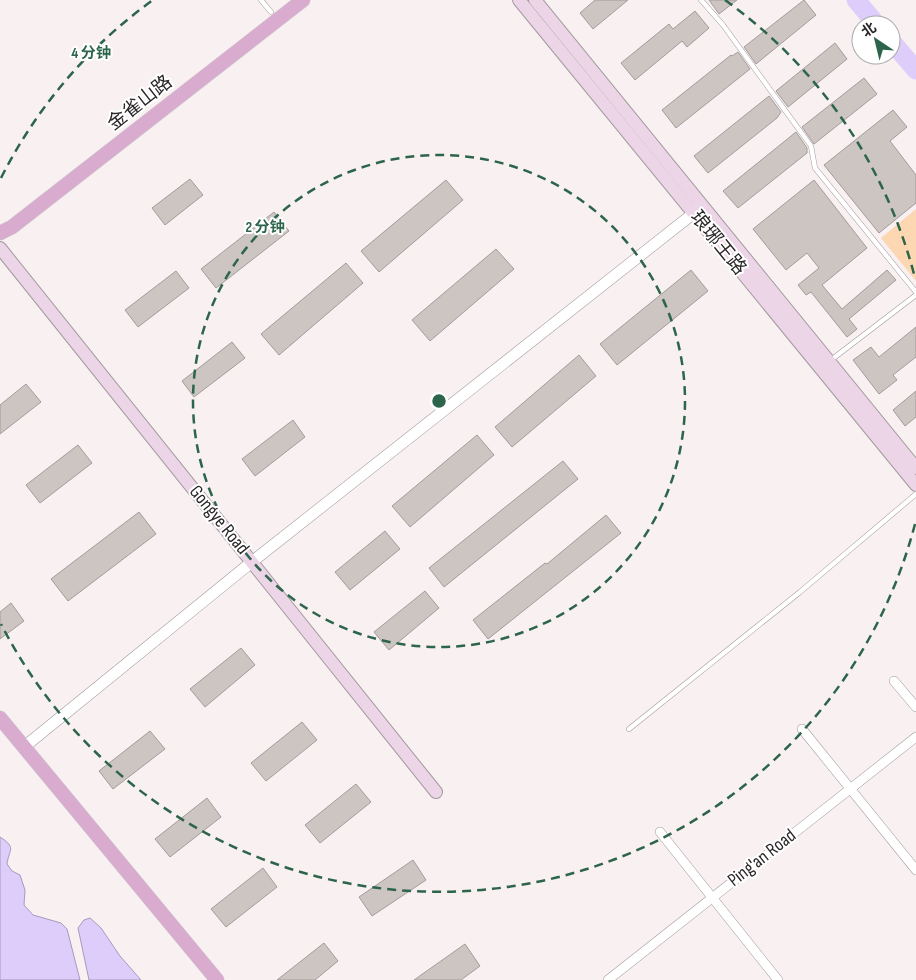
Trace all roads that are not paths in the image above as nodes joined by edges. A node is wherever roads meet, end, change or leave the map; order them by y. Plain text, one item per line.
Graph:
1 (261, 0) edge
2 (287, 0) edge
3 (303, 0) edge
4 (520, 0) edge
5 (535, 0) edge
6 (701, 0) edge
7 (271, 12) junction
8 (698, 210) junction
9 (0, 228) edge
10 (0, 233) edge
11 (0, 248) edge
12 (916, 294) edge
13 (825, 366) junction
14 (916, 468) edge
15 (916, 485) edge
16 (916, 494) edge
17 (253, 561) junction
18 (894, 681) dead end
19 (916, 707) edge
20 (0, 718) edge
21 (629, 729) dead end
22 (802, 729) dead end
23 (916, 737) edge
24 (24, 747) junction
25 (850, 788) junction
26 (436, 792) dead end
27 (660, 832) dead end
28 (916, 870) edge
29 (713, 897) junction
30 (217, 980) edge
31 (608, 980) edge
32 (778, 980) edge

1 - 7 lane
2 - 7 main road, 金雀山路
3 - 10 main road, 金雀山路
4 - 8 main road, 琅琊王路
5 - 8 main road, 琅琊王路
6 - 12 lane
7 - 9 main road, 金雀山路
8 - 13 main road, 琅琊王路
8 - 17 street
11 - 17 main road, Gongye Road
12 - 13 lane
13 - 14 main road, 琅琊王路
13 - 15 main road, 琅琊王路
16 - 21 lane
17 - 24 street
17 - 26 main road, Gongye Road
18 - 19 street
20 - 24 main road
22 - 25 street
23 - 25 street, Ping'an Road
24 - 30 main road
25 - 28 street
25 - 29 street, Ping'an Road
27 - 29 street
29 - 31 street, Ping'an Road
29 - 32 street

